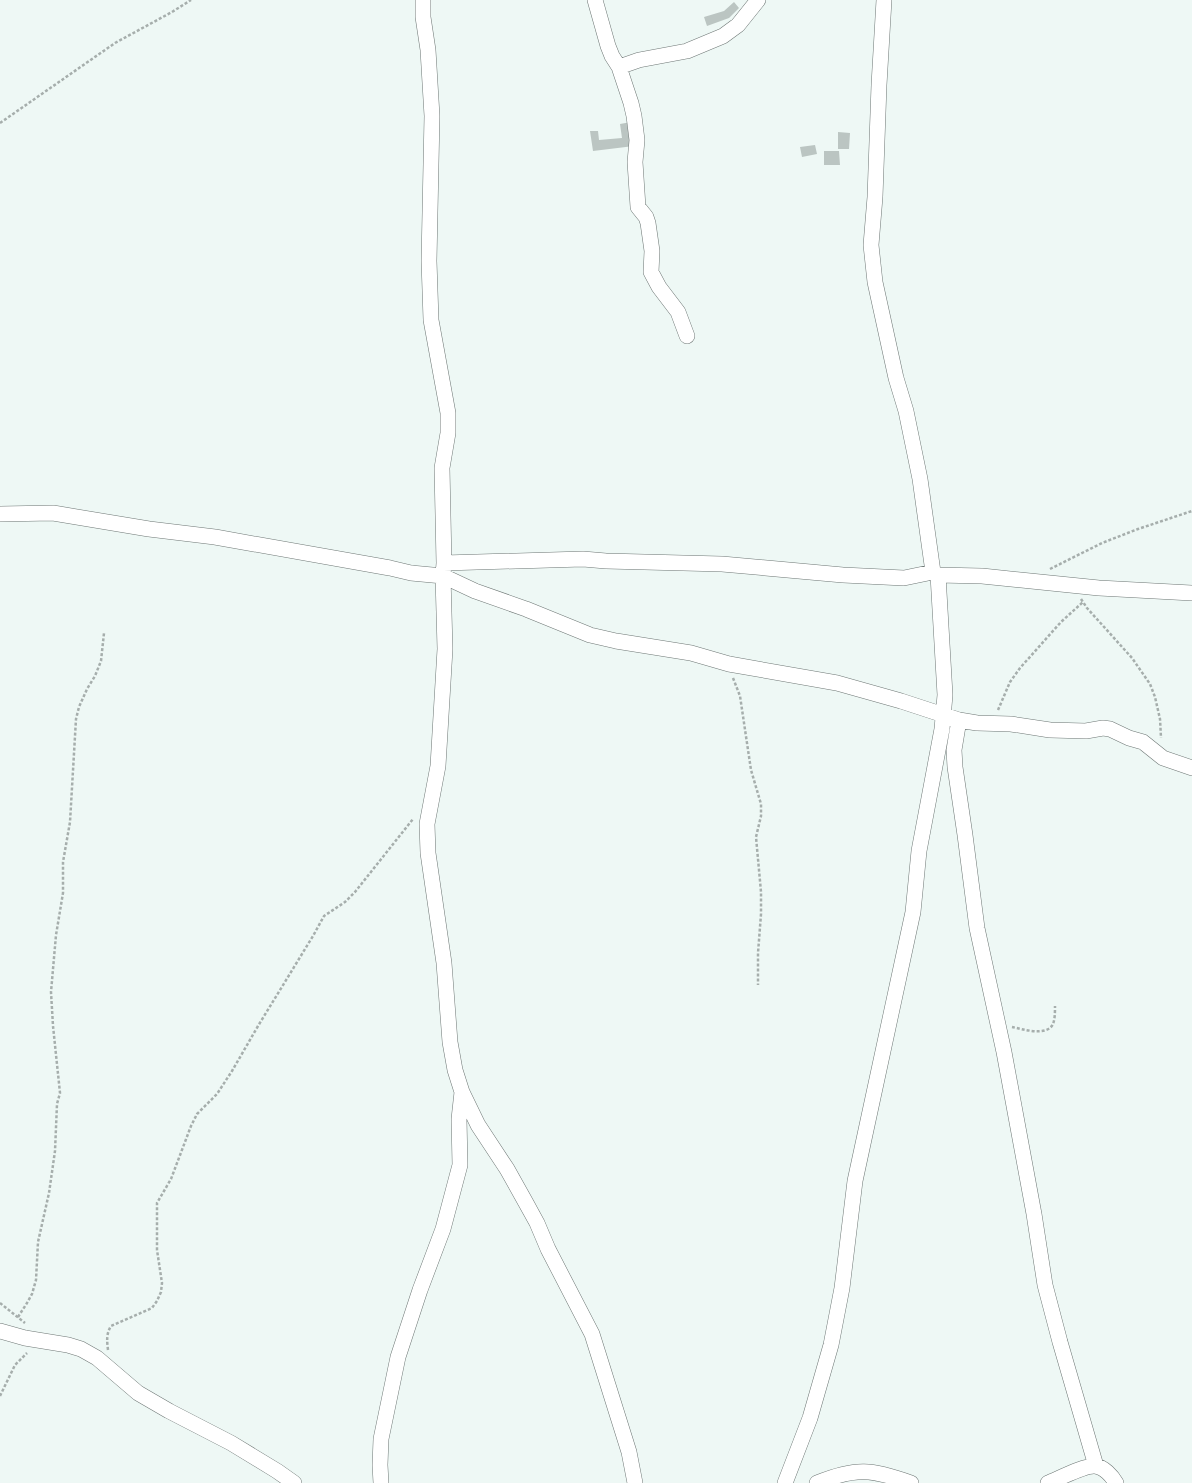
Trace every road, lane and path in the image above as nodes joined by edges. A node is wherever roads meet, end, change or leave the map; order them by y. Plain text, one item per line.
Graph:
1 (191, 0) edge
2 (423, 0) edge
3 (595, 0) edge
4 (758, 0) edge
5 (884, 0) edge
6 (619, 67) junction
7 (0, 123) edge
8 (687, 336) dead end
9 (1192, 510) edge
10 (0, 514) edge
11 (444, 570) junction
12 (935, 573) junction
13 (1026, 580) junction
14 (1076, 586) junction
15 (1192, 593) edge
16 (1082, 602) junction
17 (104, 633) dead end
18 (729, 664) junction
19 (944, 715) junction
20 (959, 720) junction
21 (990, 724) junction
22 (1156, 754) junction
23 (1192, 768) edge
24 (414, 818) dead end
25 (758, 985) dead end
26 (1055, 1006) dead end
27 (999, 1025) junction
28 (462, 1092) junction
29 (18, 1317) dead end
30 (0, 1331) edge
31 (39, 1340) junction
32 (111, 1370) junction
33 (0, 1396) edge
34 (1096, 1466) junction
35 (294, 1483) edge
36 (381, 1483) edge
37 (635, 1483) edge
38 (785, 1483) edge
39 (817, 1483) edge
40 (911, 1483) edge
41 (1048, 1483) edge
42 (1116, 1483) edge

1 - 7 path
2 - 11 street
3 - 6 street
4 - 6 street
5 - 12 street
6 - 8 street
9 - 13 path
10 - 11 street
11 - 12 street
11 - 18 street
11 - 28 street
12 - 13 street
12 - 19 street
13 - 14 street
14 - 15 street
14 - 16 path
16 - 21 path
16 - 22 path
17 - 29 path
18 - 19 street
18 - 25 path
19 - 20 street
19 - 38 street
20 - 21 street
20 - 27 street
21 - 22 street
22 - 23 street
24 - 32 path
26 - 27 path
27 - 34 street
28 - 36 street
28 - 37 street
30 - 31 street
31 - 32 street
31 - 33 path
32 - 35 street
34 - 41 street
34 - 42 street
39 - 40 street

